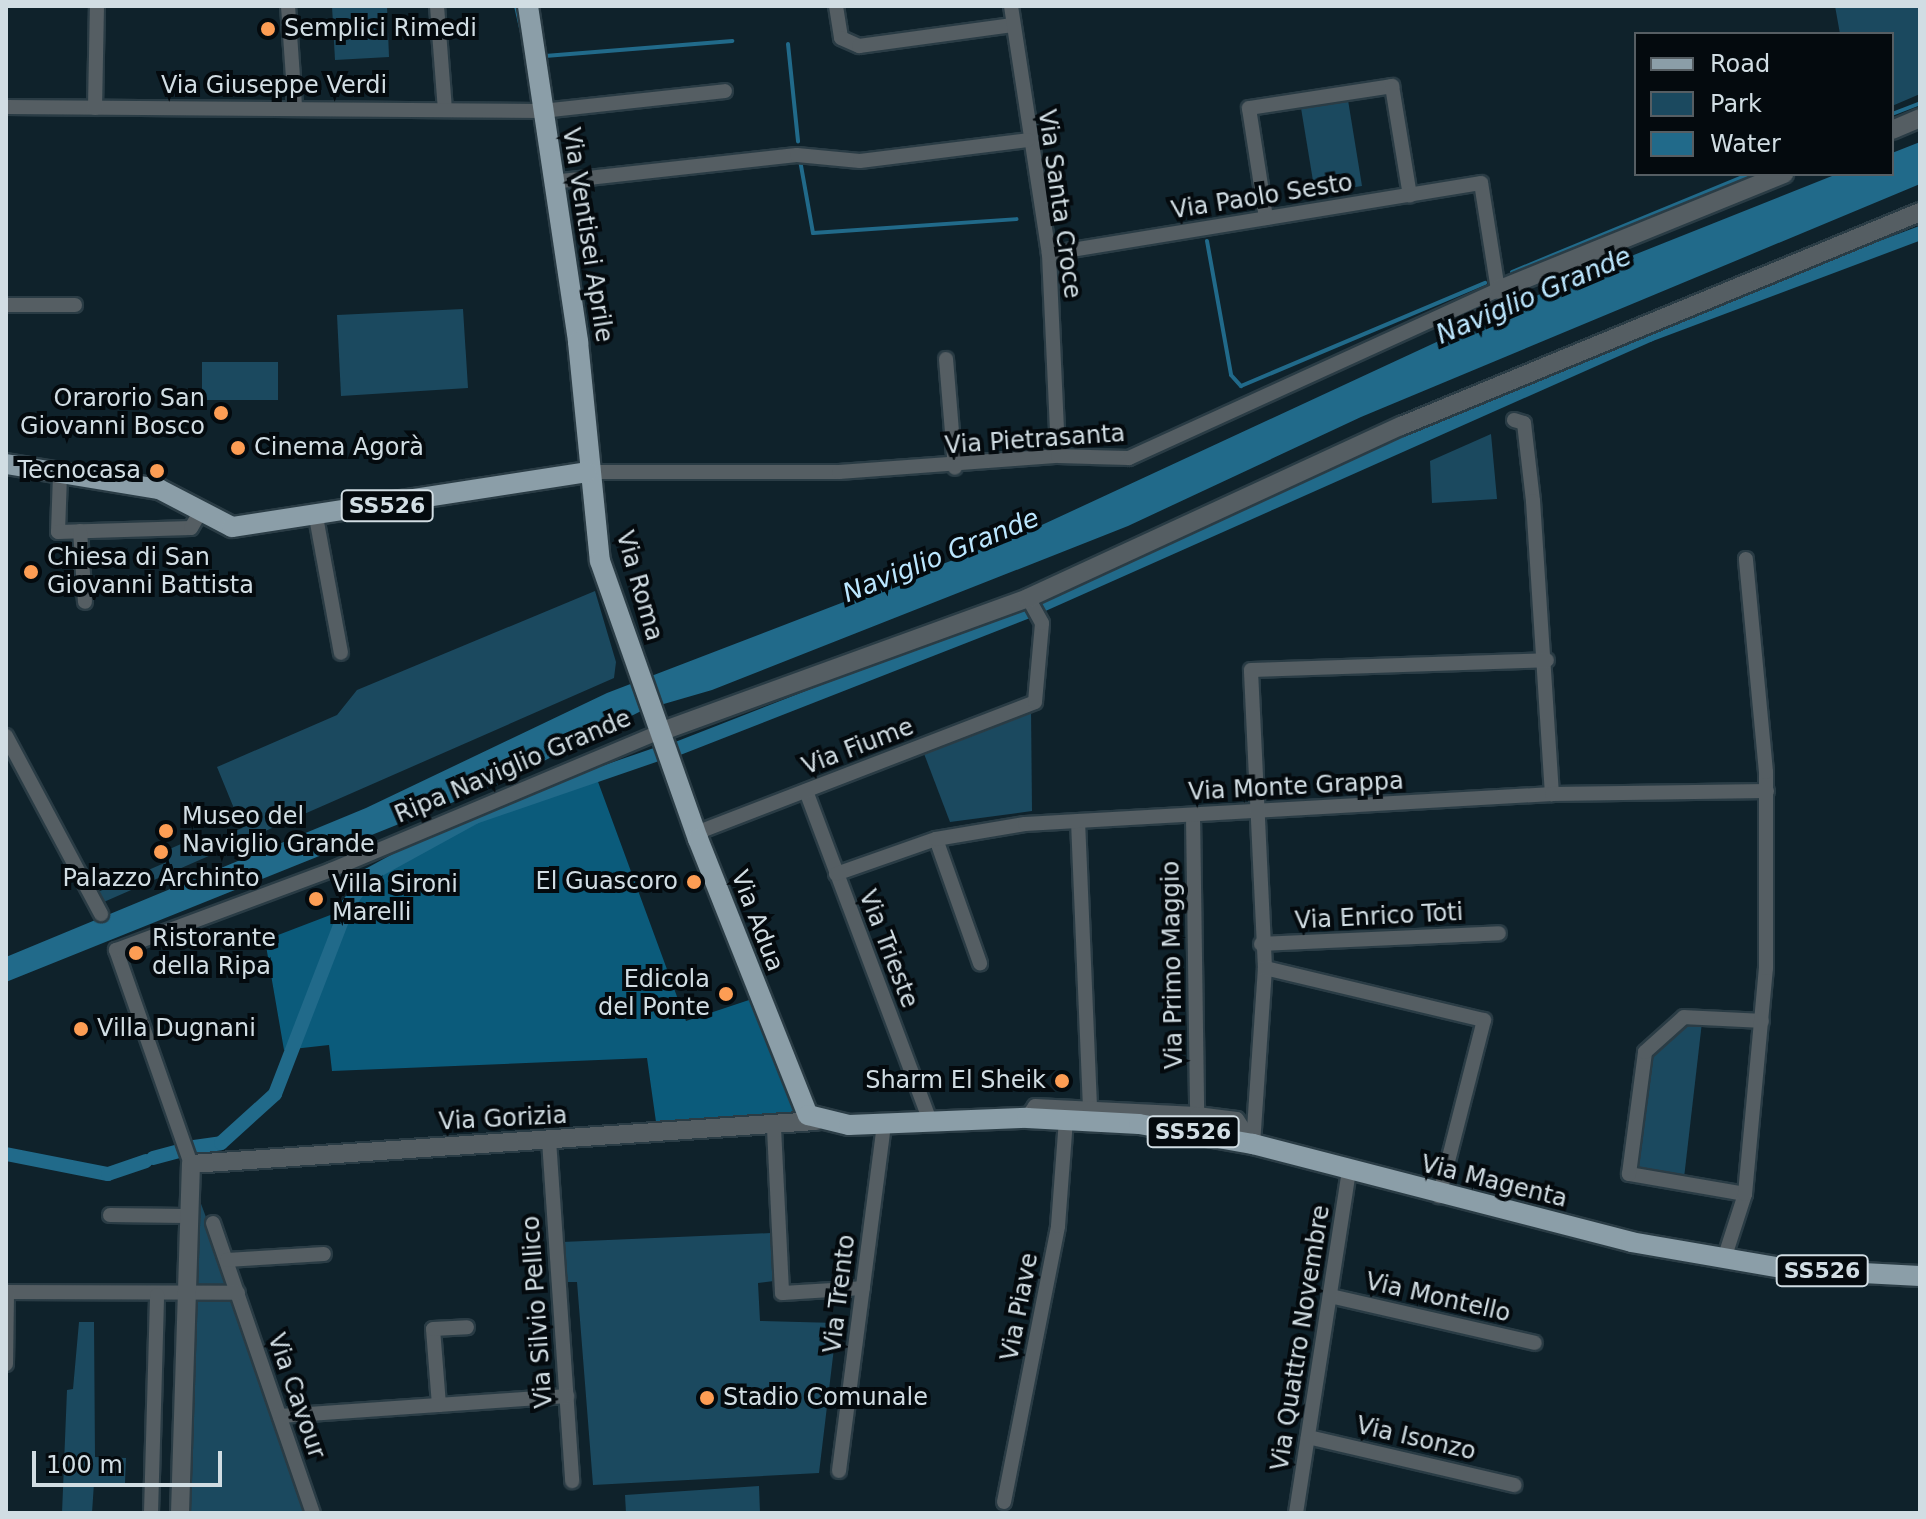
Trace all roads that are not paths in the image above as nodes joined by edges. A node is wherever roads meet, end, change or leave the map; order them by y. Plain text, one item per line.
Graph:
1 (97, 6) edge
2 (288, 6) edge
3 (437, 6) edge
4 (528, 6) edge
5 (836, 6) edge
6 (1011, 6) edge
7 (1013, 25) junction
8 (725, 91) dead end
9 (6, 107) edge
10 (295, 107) junction
11 (95, 108) junction
12 (445, 109) junction
13 (542, 111) junction
14 (1920, 118) edge
15 (1894, 129) edge
16 (1028, 140) junction
17 (1779, 176) edge
18 (552, 182) junction
19 (1410, 196) junction
20 (1920, 212) edge
21 (1266, 218) junction
22 (1049, 254) junction
23 (1498, 290) junction
24 (6, 305) edge
25 (75, 305) dead end
26 (946, 359) dead end
27 (1514, 420) dead end
28 (585, 445) junction
29 (1058, 456) junction
30 (6, 464) edge
31 (955, 468) junction
32 (587, 472) junction
33 (626, 472) junction
34 (60, 475) junction
35 (550, 481) junction
36 (201, 511) junction
37 (594, 516) junction
38 (316, 517) junction
39 (80, 531) junction
40 (1746, 559) dead end
41 (85, 602) dead end
42 (1031, 605) junction
43 (341, 653) dead end
44 (1547, 660) junction
45 (658, 725) junction
46 (6, 736) edge
47 (806, 791) junction
48 (1767, 791) junction
49 (1552, 794) junction
50 (1254, 813) junction
51 (1193, 815) junction
52 (1078, 821) junction
53 (696, 833) junction
54 (936, 839) junction
55 (836, 874) junction
56 (101, 914) dead end
57 (1499, 933) dead end
58 (1261, 944) junction
59 (980, 963) dead end
60 (1265, 968) junction
61 (1762, 1021) junction
62 (1256, 1106) junction
63 (1090, 1108) junction
64 (1197, 1114) junction
65 (1027, 1118) junction
66 (1066, 1119) junction
67 (1237, 1119) junction
68 (816, 1121) junction
69 (930, 1121) junction
70 (884, 1124) junction
71 (774, 1128) junction
72 (549, 1140) junction
73 (1253, 1144) junction
74 (191, 1164) junction
75 (1349, 1170) junction
76 (1745, 1194) junction
77 (1439, 1196) junction
78 (110, 1215) dead end
79 (185, 1216) junction
80 (213, 1223) dead end
81 (324, 1254) dead end
82 (1724, 1259) junction
83 (227, 1260) junction
84 (1920, 1276) edge
85 (863, 1288) junction
86 (7, 1292) edge
87 (238, 1293) junction
88 (157, 1295) junction
89 (183, 1296) junction
90 (1330, 1296) junction
91 (467, 1327) dead end
92 (1535, 1343) dead end
93 (6, 1364) edge
94 (567, 1396) junction
95 (439, 1405) junction
96 (280, 1416) junction
97 (1308, 1437) junction
98 (839, 1471) dead end
99 (572, 1481) dead end
100 (1514, 1485) dead end
101 (1004, 1502) dead end
102 (151, 1513) edge
103 (180, 1513) edge
104 (313, 1513) edge
105 (1296, 1513) edge

1 - 11 street
2 - 10 street
3 - 12 street
4 - 13 main road, Via Ventisei Aprile
5 - 7 street
6 - 7 street, Via Santa Croce
7 - 16 street, Via Santa Croce
8 - 13 street, Via Giuseppe Verdi
9 - 11 street, Via Giuseppe Verdi
10 - 11 street, Via Giuseppe Verdi
10 - 12 street, Via Giuseppe Verdi
12 - 13 street, Via Giuseppe Verdi
13 - 18 main road, Via Ventisei Aprile
14 - 15 street
16 - 18 street
16 - 22 street, Via Santa Croce
17 - 23 street
18 - 28 main road, Via Ventisei Aprile
19 - 21 street, Via Paolo Sesto
19 - 21 street
19 - 23 street, Via Paolo Sesto
20 - 42 street
21 - 22 street, Via Paolo Sesto
22 - 29 street, Via Santa Croce
23 - 29 street, Via Pietrasanta
24 - 25 street
26 - 31 street
27 - 44 street
28 - 32 main road, Via Ventisei Aprile
28 - 33 street
29 - 31 street, Via Pietrasanta
30 - 34 main road, SS526
31 - 33 street, Via Pietrasanta
32 - 33 street, Via Pietrasanta
32 - 35 main road
32 - 37 main road, Via Roma
34 - 36 main road, SS526
34 - 39 street
35 - 37 main road, Via Roma
35 - 38 main road, SS526
36 - 38 main road, SS526
36 - 39 street
37 - 45 main road, Via Roma
38 - 43 street
39 - 41 street
40 - 48 street
42 - 45 street
42 - 47 street, Via Fiume
44 - 49 street
44 - 50 street, Via Enrico Toti
45 - 53 main road, Via Adua
45 - 74 street, Ripa Naviglio Grande
46 - 56 street
47 - 53 street, Via Fiume
47 - 55 street, Via Trieste
48 - 49 street, Via Monte Grappa
48 - 61 street
49 - 50 street, Via Monte Grappa
50 - 51 street, Via Monte Grappa
50 - 58 street, Via Enrico Toti
51 - 52 street, Via Monte Grappa
51 - 64 street, Via Primo Maggio
52 - 54 street, Via Monte Grappa
52 - 63 street
53 - 68 main road, Via Adua
54 - 55 street, Via Monte Grappa
54 - 59 street
55 - 69 street, Via Trieste
57 - 58 street, Via Enrico Toti
58 - 60 street, Via Enrico Toti
60 - 62 street, Via Enrico Toti
60 - 77 street
61 - 76 street
61 - 76 street
62 - 67 street
62 - 73 street, Via Enrico Toti
63 - 64 street, Via Magenta
63 - 65 street, Via Magenta
64 - 67 street, Via Magenta
65 - 66 main road, Via Magenta / SS526
65 - 69 main road, Via Magenta / SS526
66 - 73 main road, Via Magenta / SS526
66 - 101 street, Via Piave
67 - 73 street
68 - 70 main road, Via Magenta / SS526
68 - 71 street, Via Gorizia
69 - 70 main road, Via Magenta / SS526
70 - 85 street, Via Trento
71 - 72 street, Via Gorizia
71 - 85 street
72 - 74 street, Via Gorizia
72 - 94 street, Via Silvio Pellico
73 - 75 main road, Via Magenta / SS526
74 - 79 street
75 - 77 main road, Via Magenta / SS526
75 - 90 street, Via Quattro Novembre
76 - 82 street
77 - 82 main road, Via Magenta / SS526
78 - 79 street
79 - 89 street
80 - 83 street, Via Cavour
81 - 83 street
82 - 84 main road, SS526
83 - 87 street, Via Cavour
85 - 98 street, Via Trento
86 - 88 street
86 - 93 street
87 - 89 street
87 - 96 street, Via Cavour
88 - 89 street
88 - 102 street
89 - 103 street
90 - 92 street, Via Montello
90 - 97 street, Via Quattro Novembre
91 - 95 street
94 - 95 street
94 - 99 street, Via Silvio Pellico
95 - 96 street
96 - 104 street, Via Cavour
97 - 100 street, Via Isonzo
97 - 105 street, Via Quattro Novembre

